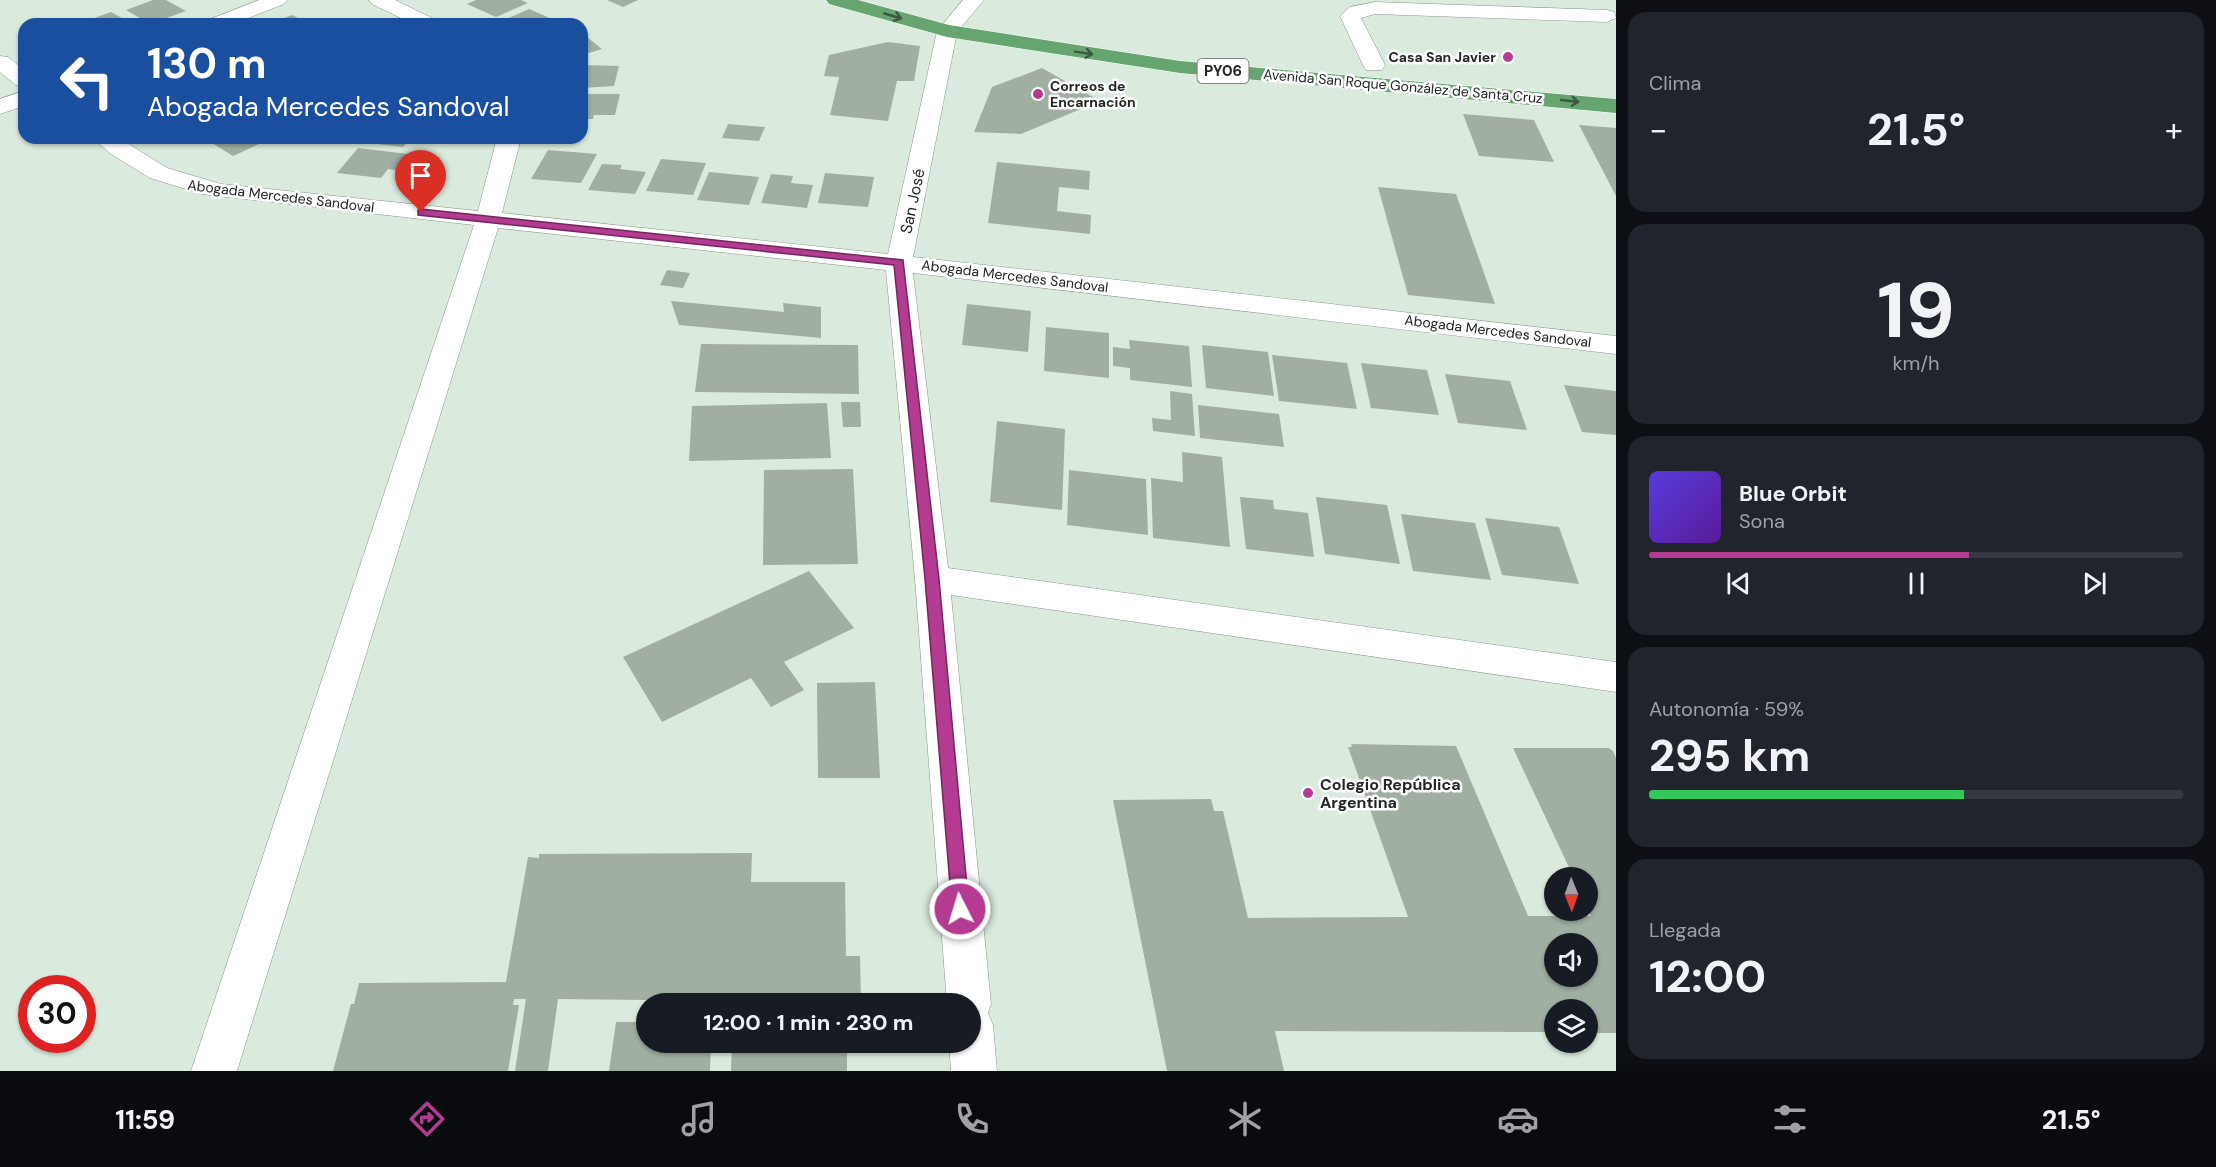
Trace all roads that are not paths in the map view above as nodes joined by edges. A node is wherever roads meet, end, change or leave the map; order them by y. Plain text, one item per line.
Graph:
1 (277, 0) edge
2 (378, 0) edge
3 (836, 0) edge
4 (909, 0) edge
5 (1580, 0) edge
6 (1353, 5) edge
7 (960, 15) edge
8 (230, 18) edge
9 (416, 18) edge
10 (1611, 18) edge
11 (1169, 45) dead end
12 (1193, 48) dead end
13 (0, 62) edge
14 (1374, 65) junction
15 (18, 76) edge
16 (1616, 86) edge
17 (18, 100) edge
18 (1616, 106) edge
19 (0, 107) edge
20 (113, 144) edge
21 (507, 144) edge
22 (488, 220) junction
23 (900, 263) junction
24 (1616, 345) edge
25 (932, 579) junction
26 (1616, 677) edge
27 (968, 993) edge
28 (972, 1053) edge
29 (214, 1071) edge
30 (974, 1071) edge

1 - 8 street
2 - 9 street
3 -> 7 highway, Avenida San Roque González de Santa Cruz / PY06
4 - 7 highway, Avenida San Roque González de Santa Cruz / PY06
5 - 10 street
6 - 10 street
6 - 14 street
7 - 11 highway, Avenida San Roque González de Santa Cruz / PY06
7 -> 18 highway, Avenida San Roque González de Santa Cruz / PY06
7 - 23 street, San José
12 - 14 highway, Avenida San Roque González de Santa Cruz / PY06
13 - 15 street
14 - 16 highway, Avenida San Roque González de Santa Cruz / PY06
17 - 19 street
20 - 22 street, Abogada Mercedes Sandoval
21 - 22 street
22 - 23 street, Abogada Mercedes Sandoval
22 - 29 street
23 - 24 street, Abogada Mercedes Sandoval
23 - 25 street, San José
25 - 26 street
25 - 27 street, San José
28 - 30 street

